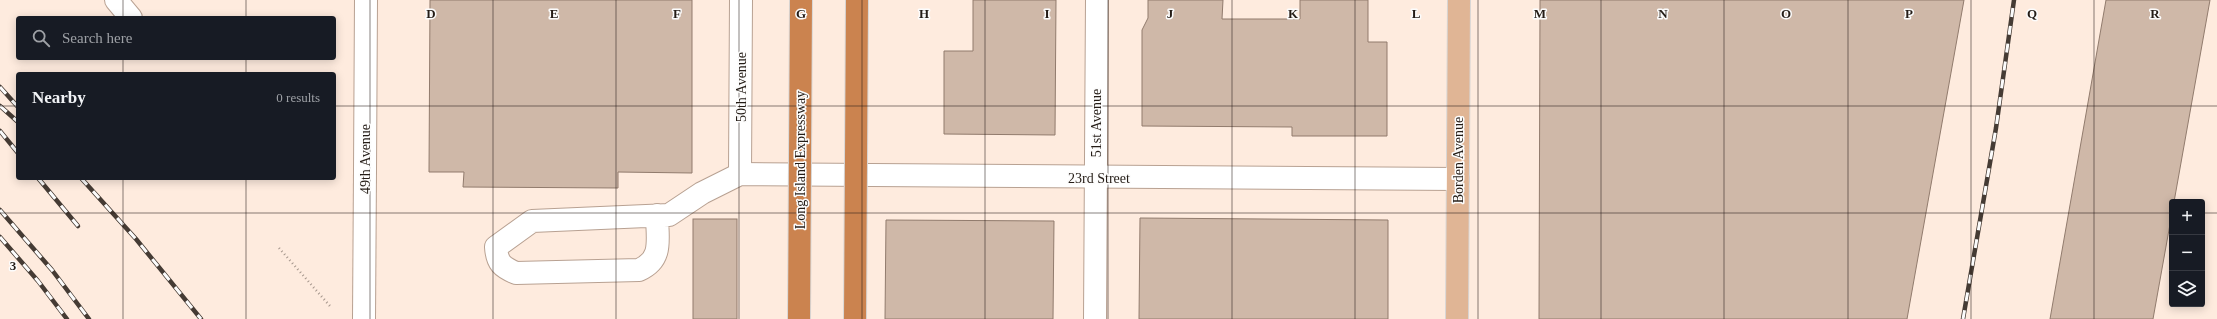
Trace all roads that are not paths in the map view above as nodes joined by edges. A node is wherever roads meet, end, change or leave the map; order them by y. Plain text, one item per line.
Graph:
1 (116, 0) edge
2 (366, 0) edge
3 (740, 0) edge
4 (801, 0) edge
5 (857, 0) edge
6 (1097, 0) edge
7 (1459, 0) edge
8 (129, 16) edge
9 (740, 174) junction
10 (1096, 178) junction
11 (1458, 179) junction
12 (657, 215) junction
13 (364, 319) edge
14 (799, 319) edge
15 (855, 319) edge
16 (1095, 319) edge
17 (1457, 319) edge

1 - 8 street
2 - 13 street, 49th Avenue, bridge
3 - 9 street, 50th Avenue
4 - 14 highway, Long Island Expressway, bridge
5 - 15 highway, bridge
6 - 10 street, 51st Avenue
7 - 11 main road, Borden Avenue
9 - 10 street, 23rd Street
9 - 12 street
10 - 11 street, 23rd Street
10 - 16 street, 51st Avenue
11 - 17 main road, Borden Avenue
12 - 12 street

